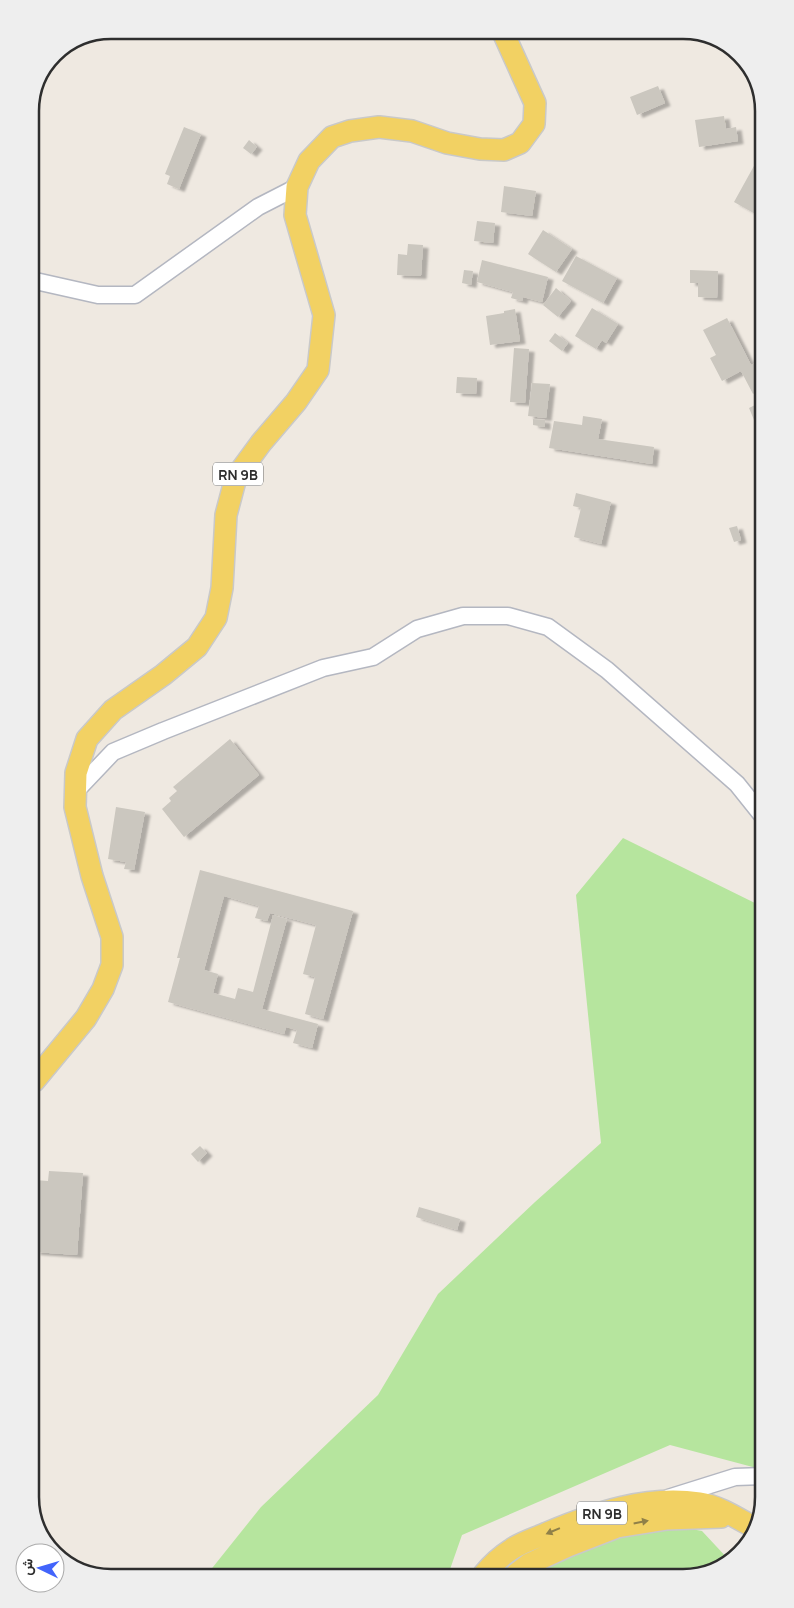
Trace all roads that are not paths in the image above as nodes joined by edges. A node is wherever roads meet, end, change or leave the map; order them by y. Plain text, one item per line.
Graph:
1 (506, 39) edge
2 (297, 187) junction
3 (39, 282) edge
4 (75, 792) junction
5 (755, 806) edge
6 (39, 1075) edge
7 (755, 1476) edge
8 (657, 1502) junction
9 (734, 1516) junction
10 (750, 1525) edge
11 (488, 1569) edge
12 (522, 1569) edge

1 - 2 main road, RN 9B
2 - 3 street
2 - 4 main road, RN 9B
4 - 5 street
4 - 6 main road, RN 9B
7 - 8 street
8 - 9 main road, RN 9B
8 -> 11 main road, RN 9B
9 - 10 main road, RN 9B
12 -> 9 main road, RN 9B

